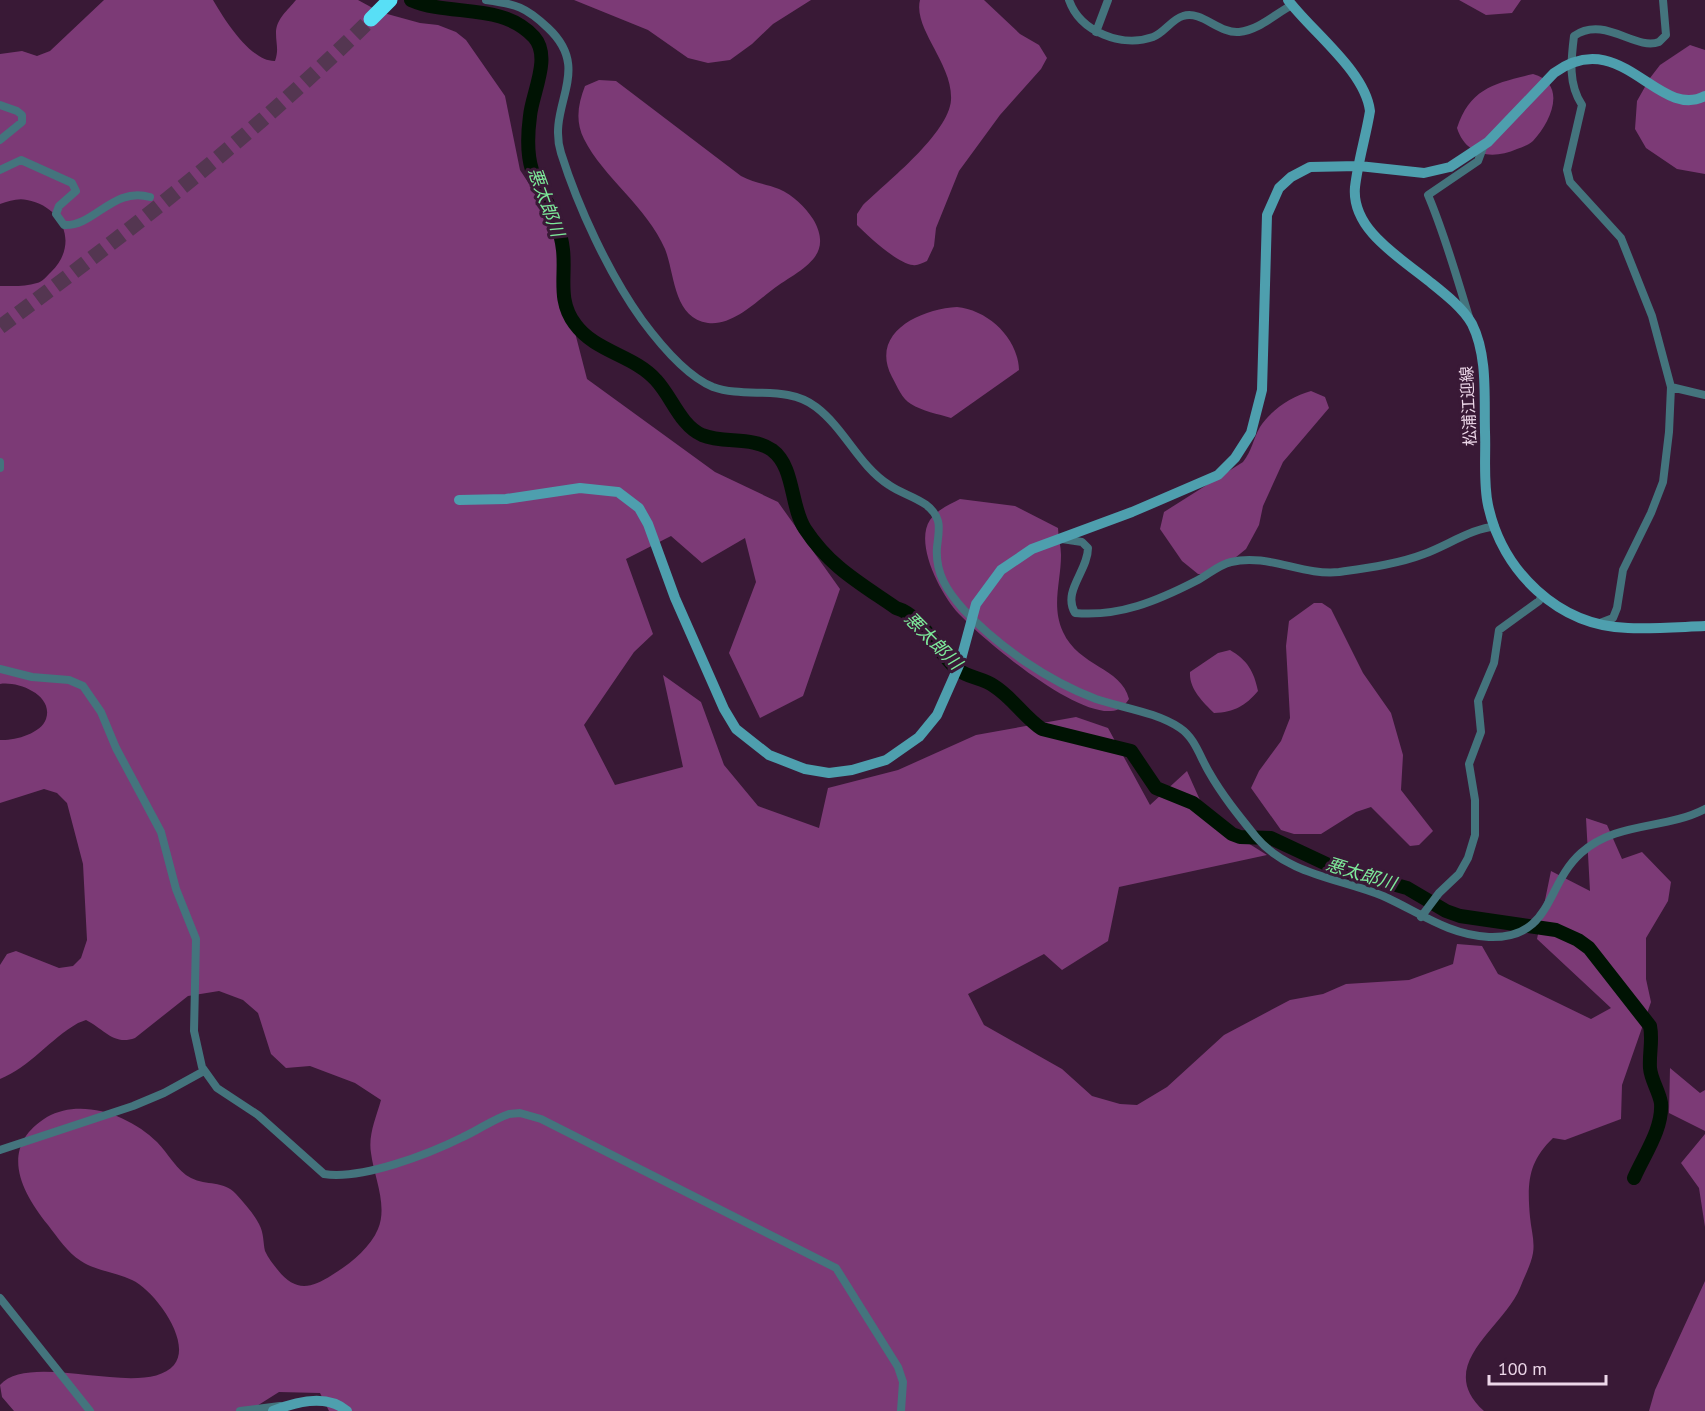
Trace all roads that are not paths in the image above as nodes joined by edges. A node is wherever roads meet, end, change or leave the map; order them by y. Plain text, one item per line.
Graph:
1 (383, 0) edge
2 (390, 0) edge
3 (486, 0) edge
4 (1070, 0) edge
5 (1107, 0) edge
6 (1663, 0) edge
7 (1290, 3) edge
8 (1096, 32) junction
9 (1571, 63) junction
10 (1705, 96) edge
11 (0, 105) edge
12 (0, 140) edge
13 (1484, 145) junction
14 (1359, 166) junction
15 (0, 170) edge
16 (150, 197) dead end
17 (1472, 324) junction
18 (1671, 387) junction
19 (1705, 395) edge
20 (0, 462) edge
21 (0, 468) edge
22 (459, 500) dead end
23 (1495, 527) junction
24 (1060, 539) junction
25 (1542, 596) junction
26 (974, 619) junction
27 (1598, 624) junction
28 (1705, 626) edge
29 (0, 669) edge
30 (1705, 809) edge
31 (1421, 917) junction
32 (204, 1071) junction
33 (0, 1150) edge
34 (0, 1298) edge
35 (294, 1402) junction
36 (90, 1411) edge
37 (240, 1411) edge
38 (273, 1411) edge
39 (346, 1411) edge
40 (901, 1411) edge

1 - 2 highway
3 - 26 street
4 - 8 street
5 - 8 street
6 - 9 street
7 - 8 street
7 - 14 street, 松浦江迎線
9 - 10 street
9 - 13 street
9 - 18 street
11 - 12 street
13 - 14 street
13 - 17 street
14 - 17 street, 松浦江迎線
14 - 24 street
15 - 16 street
17 - 23 street, 松浦江迎線
18 - 19 street
18 - 27 street
20 - 21 street
22 - 26 street
23 - 24 street
23 - 25 street, 松浦江迎線
24 - 26 street
25 - 27 street, 松浦江迎線
25 - 31 street
26 - 31 street
27 - 28 street, 松浦江迎線
29 - 32 street
30 - 31 street
32 - 33 street
32 - 40 street
34 - 36 street
35 - 37 street
35 - 38 street
35 - 39 street

